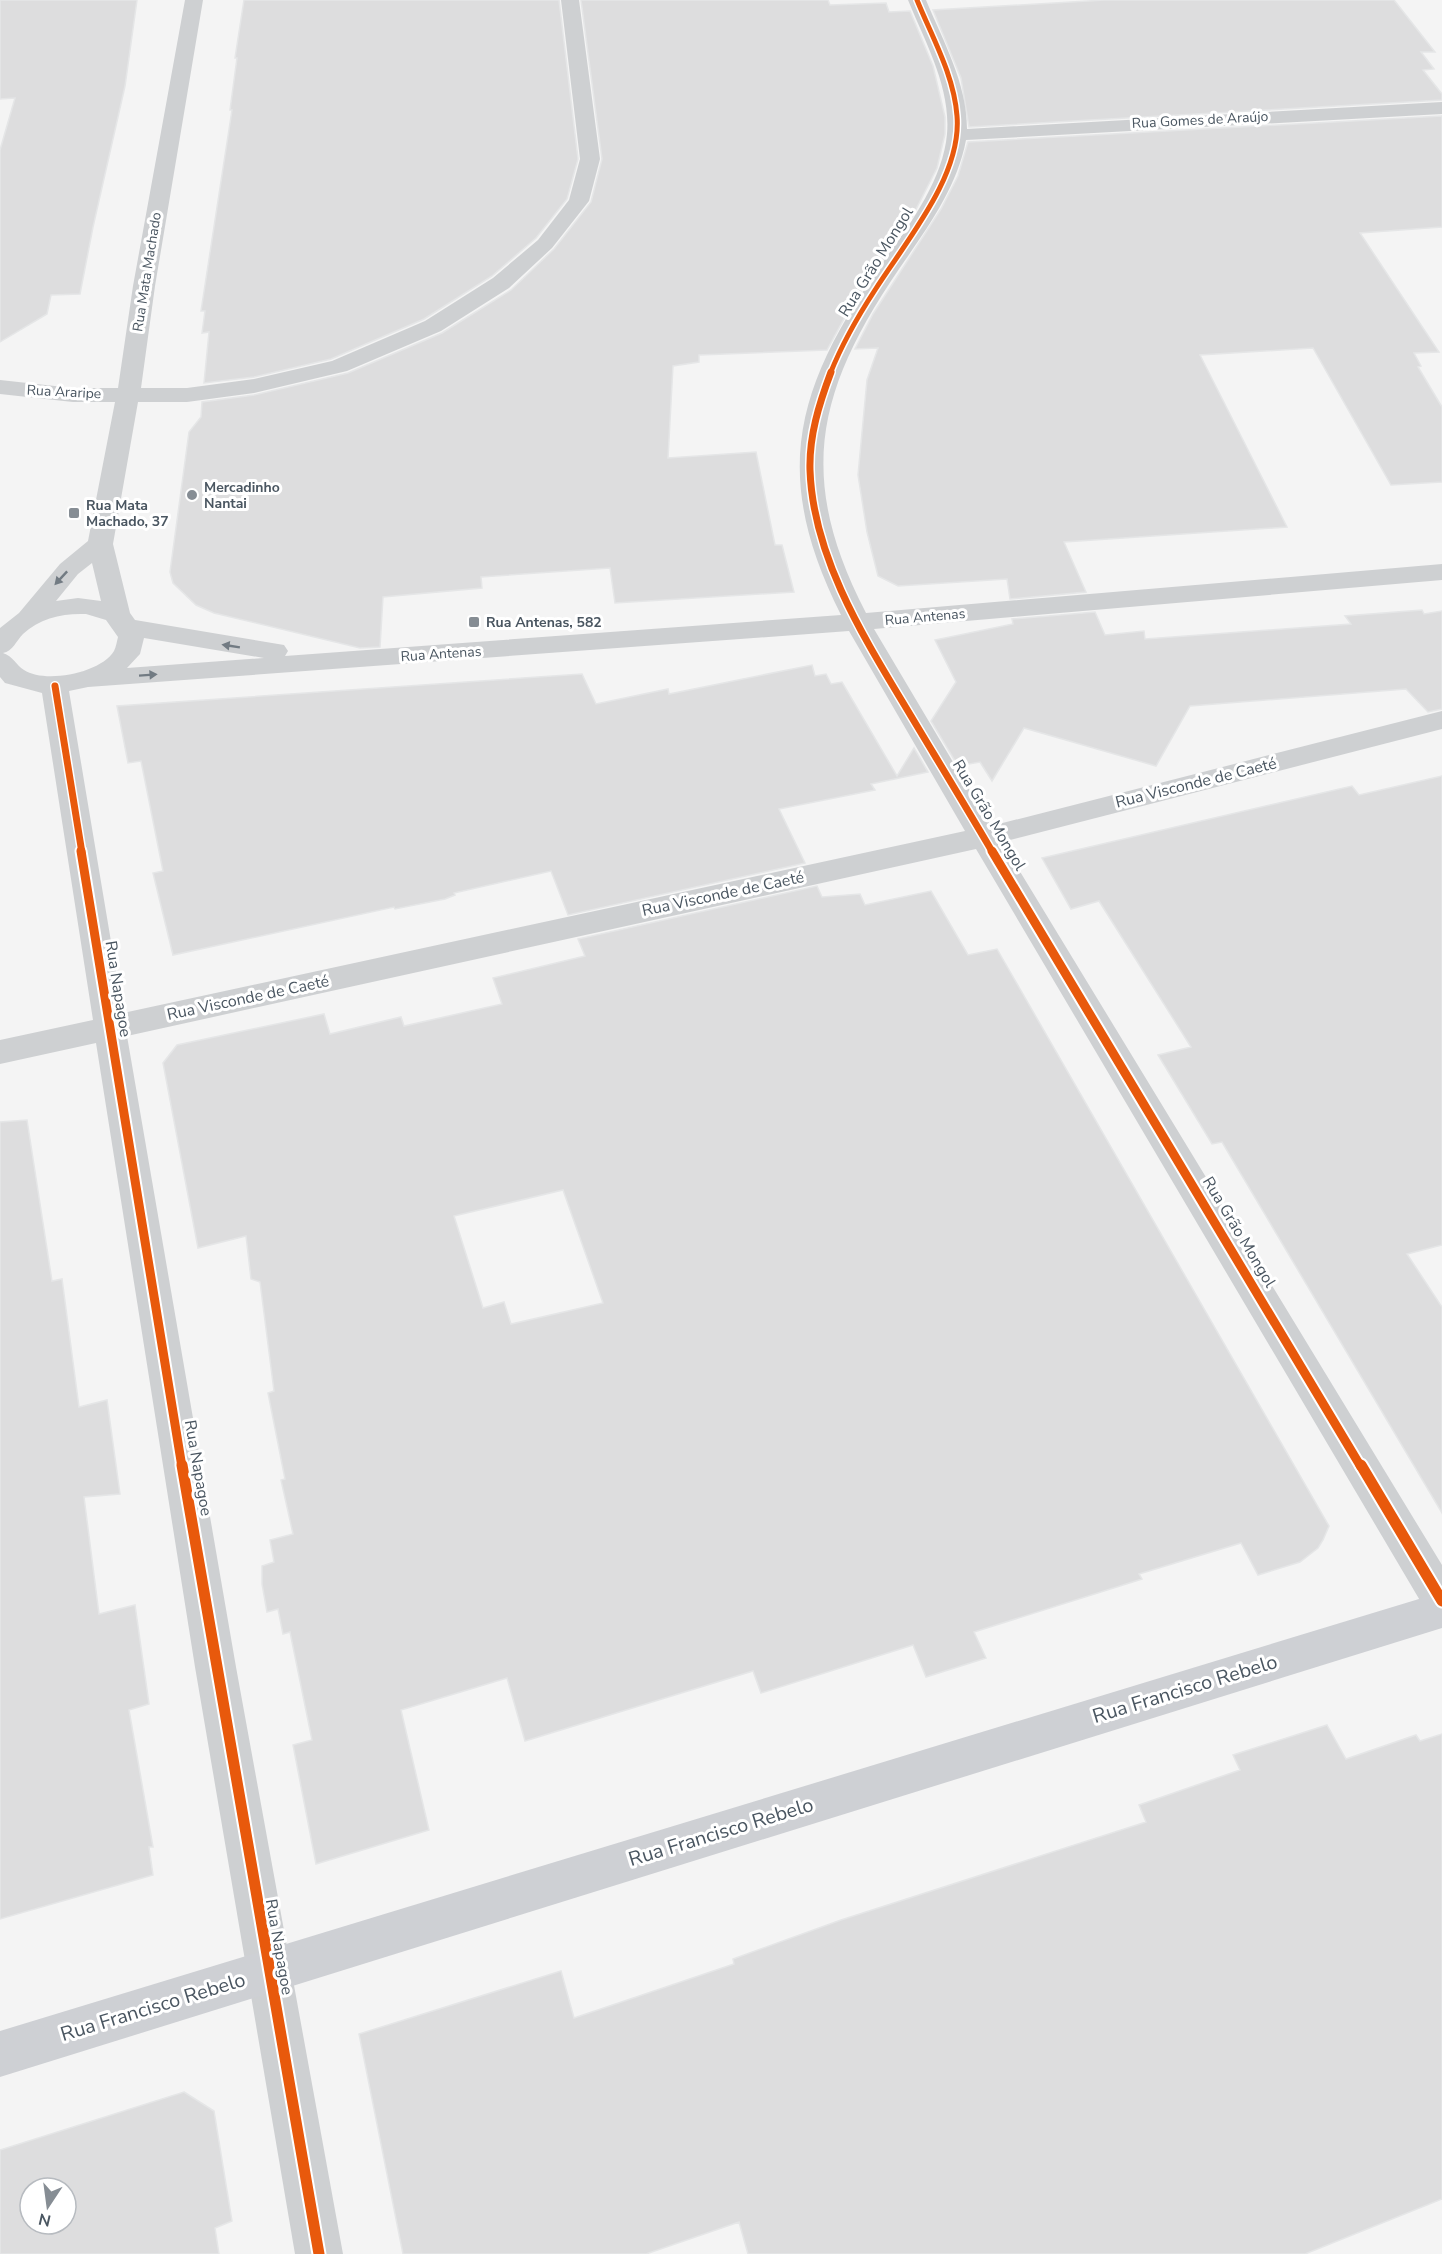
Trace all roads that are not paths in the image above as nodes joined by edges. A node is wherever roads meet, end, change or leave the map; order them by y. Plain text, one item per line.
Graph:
1 (194, 0) edge
2 (570, 0) edge
3 (917, 0) edge
4 (1442, 108) edge
5 (957, 135) junction
6 (0, 387) edge
7 (128, 395) junction
8 (100, 544) junction
9 (1442, 572) edge
10 (123, 621) junction
11 (857, 622) junction
12 (9, 632) edge
13 (373, 660) junction
14 (0, 661) edge
15 (42, 682) edge
16 (1442, 720) edge
17 (985, 837) junction
18 (109, 1028) junction
19 (0, 1052) edge
20 (1442, 1600) edge
21 (1442, 1610) edge
22 (268, 1972) junction
23 (0, 2054) edge
24 (319, 2254) edge

1 - 7 street, Rua Mata Machado
2 - 7 street, Rua Araripe
3 - 5 street, Rua Grão Mongol
4 - 5 street, Rua Gomes de Araújo
5 - 11 street, Rua Grão Mongol
6 - 7 street, Rua Araripe
7 - 8 street, Rua Mata Machado
8 - 10 street, Rua Mata Machado
8 -> 12 street
9 - 11 street, Rua Antenas
10 - 12 street, Rua Antenas
13 -> 10 street, Rua Antenas
10 - 15 street
11 - 13 street, Rua Antenas
11 - 17 street, Rua Grão Mongol
15 -> 13 street, Rua Antenas
14 - 15 street
15 - 18 street, Rua Napagoe
16 - 17 street, Rua Visconde de Caeté
17 - 18 street, Rua Visconde de Caeté
17 - 20 street, Rua Grão Mongol
18 - 19 street, Rua Visconde de Caeté
18 - 22 street, Rua Napagoe
21 - 22 street, Rua Francisco Rebelo
22 - 23 street, Rua Francisco Rebelo
22 - 24 street, Rua Napagoe

